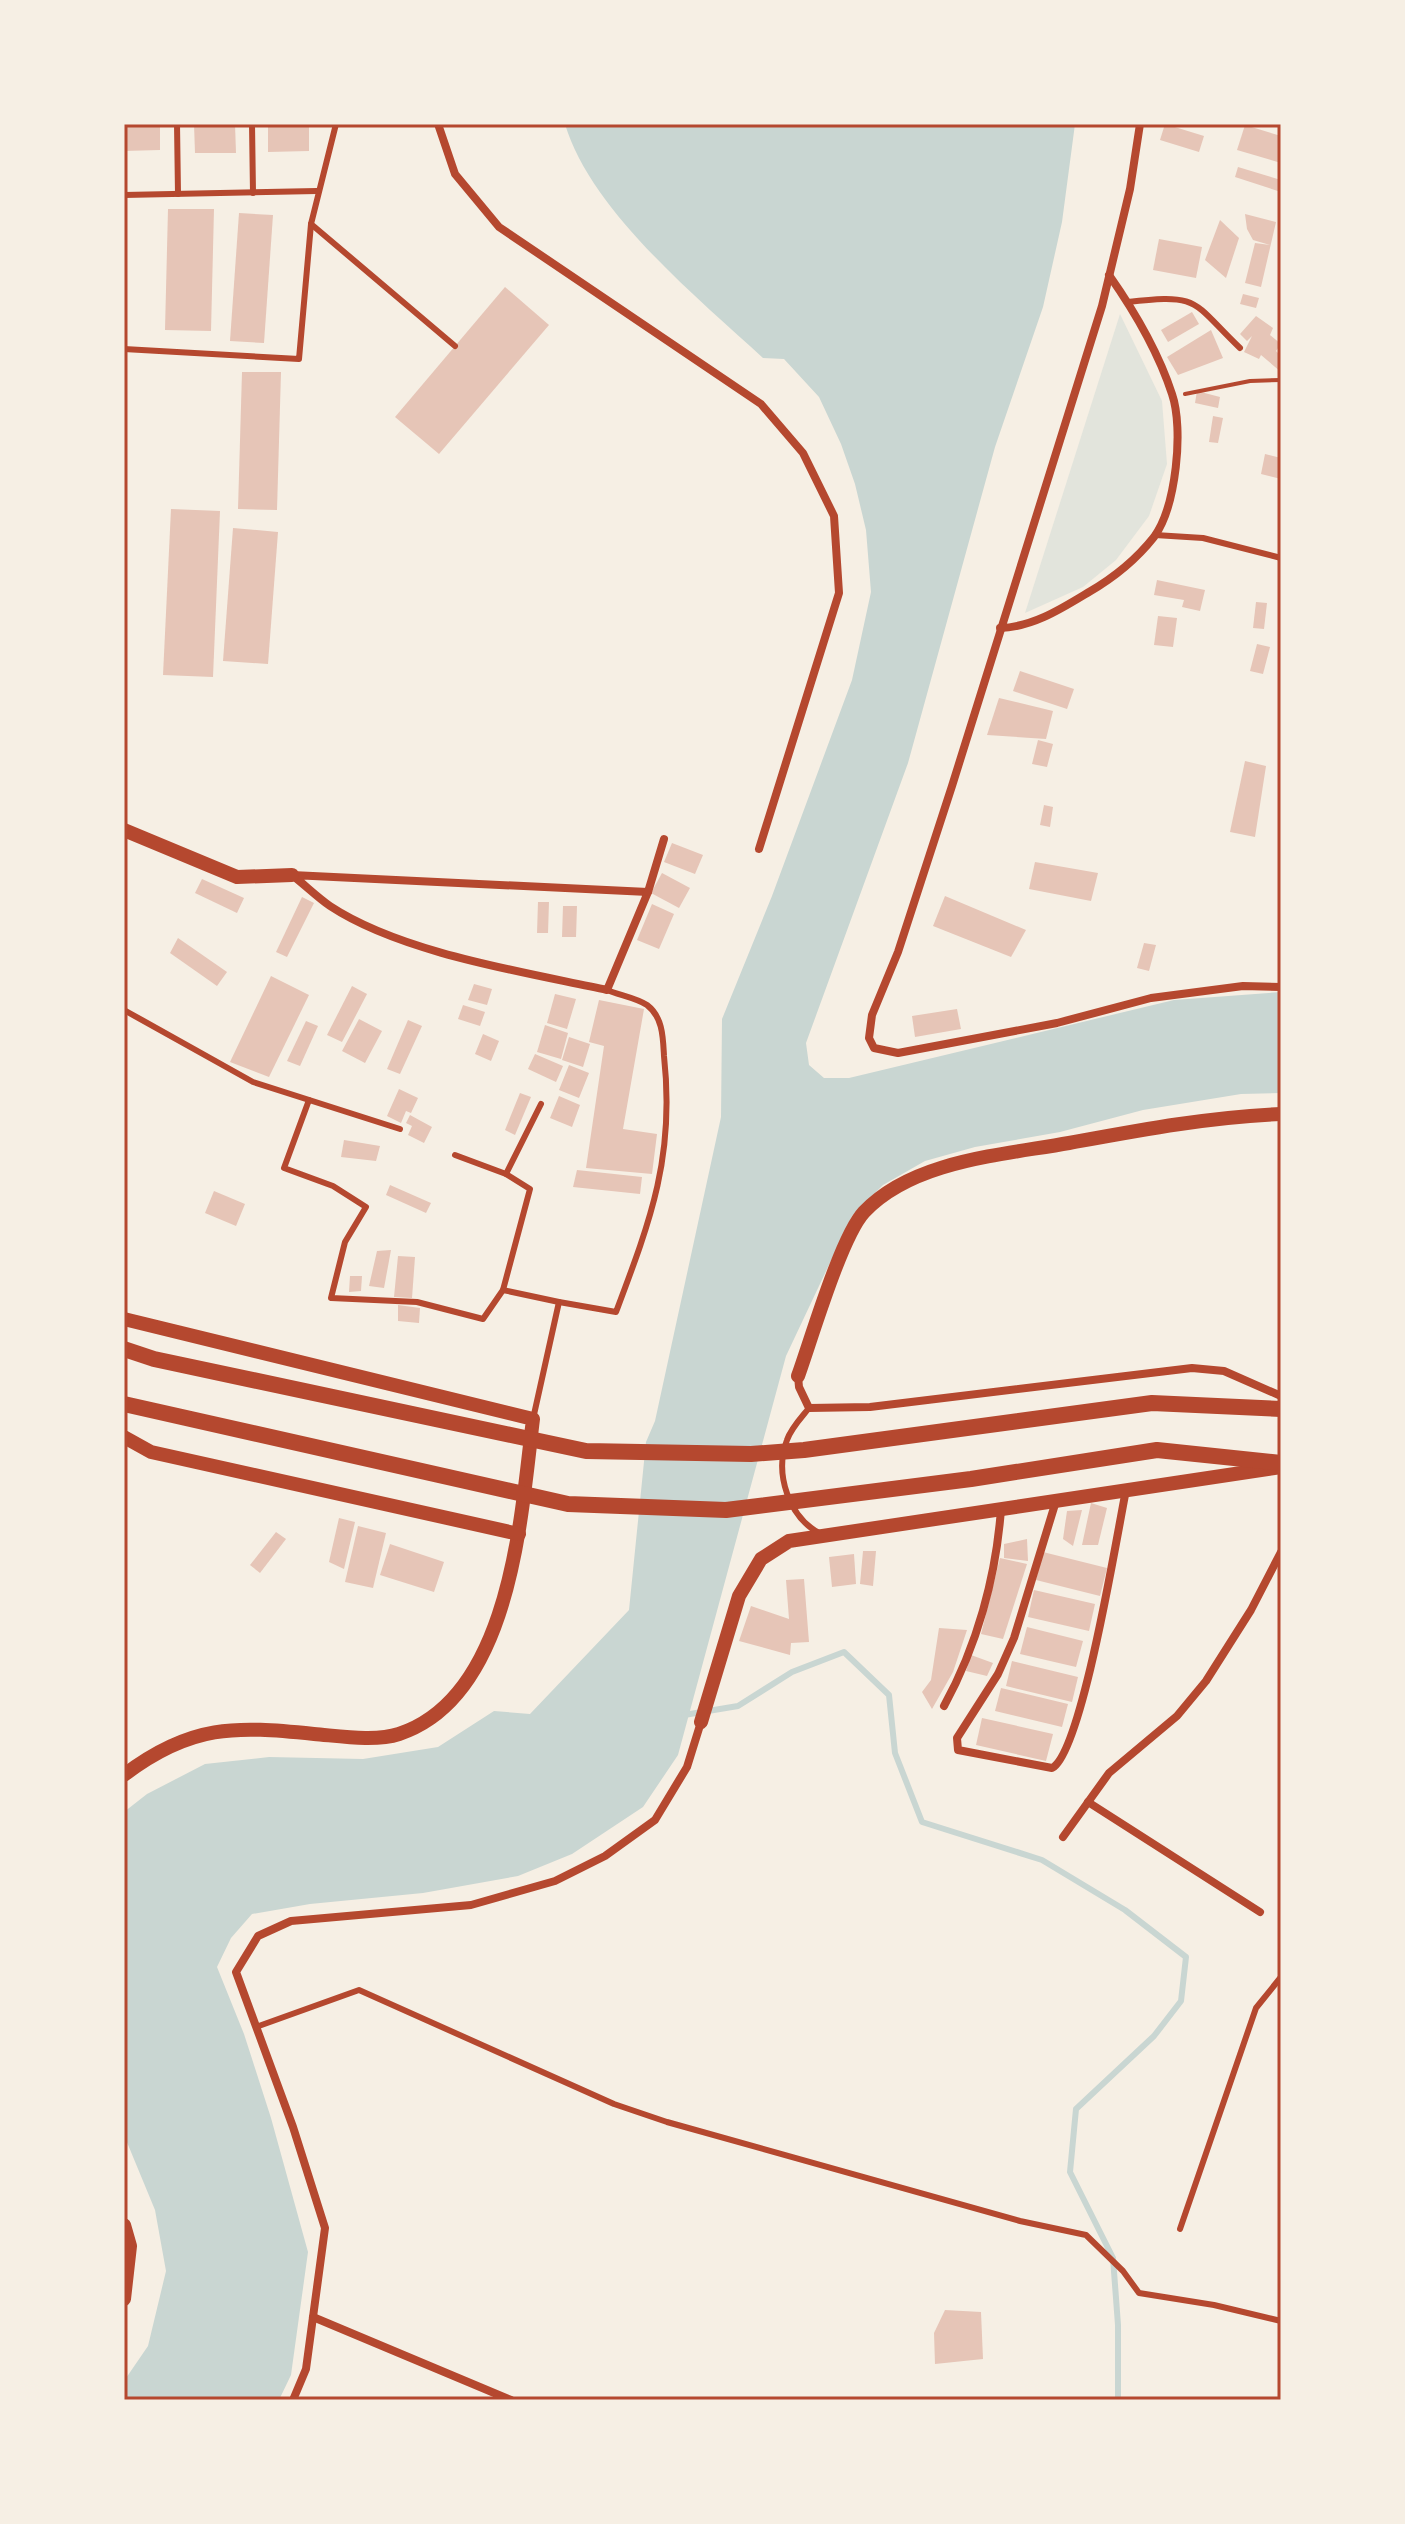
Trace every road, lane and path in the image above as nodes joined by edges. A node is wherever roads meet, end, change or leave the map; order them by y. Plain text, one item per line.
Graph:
1 (177, 124) edge
2 (252, 124) edge
3 (336, 124) edge
4 (438, 124) edge
5 (1140, 124) edge
6 (317, 191) junction
7 (253, 193) junction
8 (178, 194) junction
9 (124, 195) edge
10 (311, 224) junction
11 (1109, 275) junction
12 (1128, 302) junction
13 (455, 346) dead end
14 (1240, 348) dead end
15 (124, 349) edge
16 (1281, 380) edge
17 (1173, 396) junction
18 (1155, 535) junction
19 (1281, 558) edge
20 (1000, 628) junction
21 (124, 830) edge
22 (664, 839) dead end
23 (759, 849) dead end
24 (292, 875) junction
25 (648, 892) junction
26 (1281, 987) edge
27 (607, 990) junction
28 (124, 1010) edge
29 (309, 1100) junction
30 (541, 1104) dead end
31 (1281, 1114) edge
32 (400, 1129) dead end
33 (455, 1155) dead end
34 (506, 1174) junction
35 (503, 1290) junction
36 (559, 1302) junction
37 (124, 1319) edge
38 (124, 1349) edge
39 (798, 1376) joint
40 (1281, 1396) edge
41 (132, 1406) edge
42 (809, 1408) junction
43 (1281, 1409) edge
44 (533, 1419) junction
45 (124, 1437) edge
46 (1281, 1465) edge
47 (1126, 1490) junction
48 (1056, 1500) junction
49 (1001, 1509) junction
50 (519, 1534) junction
51 (824, 1535) junction
52 (1281, 1552) edge
53 (944, 1706) dead end
54 (701, 1722) joint
55 (124, 1775) edge
56 (1088, 1802) junction
57 (1063, 1837) dead end
58 (1260, 1912) dead end
59 (1281, 1977) edge
60 (256, 2027) junction
61 (124, 2225) edge
62 (1180, 2229) dead end
63 (124, 2299) edge
64 (313, 2317) junction
65 (1281, 2321) edge
66 (293, 2400) edge
67 (511, 2400) edge

1 - 8 lane
2 - 7 lane
3 - 6 lane
4 - 23 street
5 - 11 street
6 - 7 lane
6 - 10 lane
7 - 8 lane
8 - 9 lane
10 - 13 lane
10 - 15 lane
11 - 12 street
11 - 20 street
12 - 14 lane
12 - 17 street
16 - 17 path
17 - 18 street
18 - 19 lane
18 - 20 street
20 - 26 street
21 - 24 street
22 - 25 street
24 - 25 street
24 - 27 street
25 - 27 street
27 - 36 lane
28 - 29 lane
29 - 32 lane
29 - 35 lane
30 - 34 lane
31 - 39 street
33 - 34 lane
34 - 35 lane
35 - 36 lane
36 - 44 lane
37 - 44 street
38 - 43 main road
39 - 42 street
40 - 42 street
41 - 46 main road
42 - 51 lane
44 - 50 street
45 - 50 street
46 - 47 street
47 - 48 street
47 - 48 street
48 - 49 street
49 - 51 street
49 - 53 street
50 - 55 street
51 - 54 street
52 - 56 street
54 - 60 street
56 - 57 street
56 - 58 street
59 - 62 lane
60 - 64 street
60 - 65 lane
61 - 63 street
64 - 66 street
64 - 67 street

